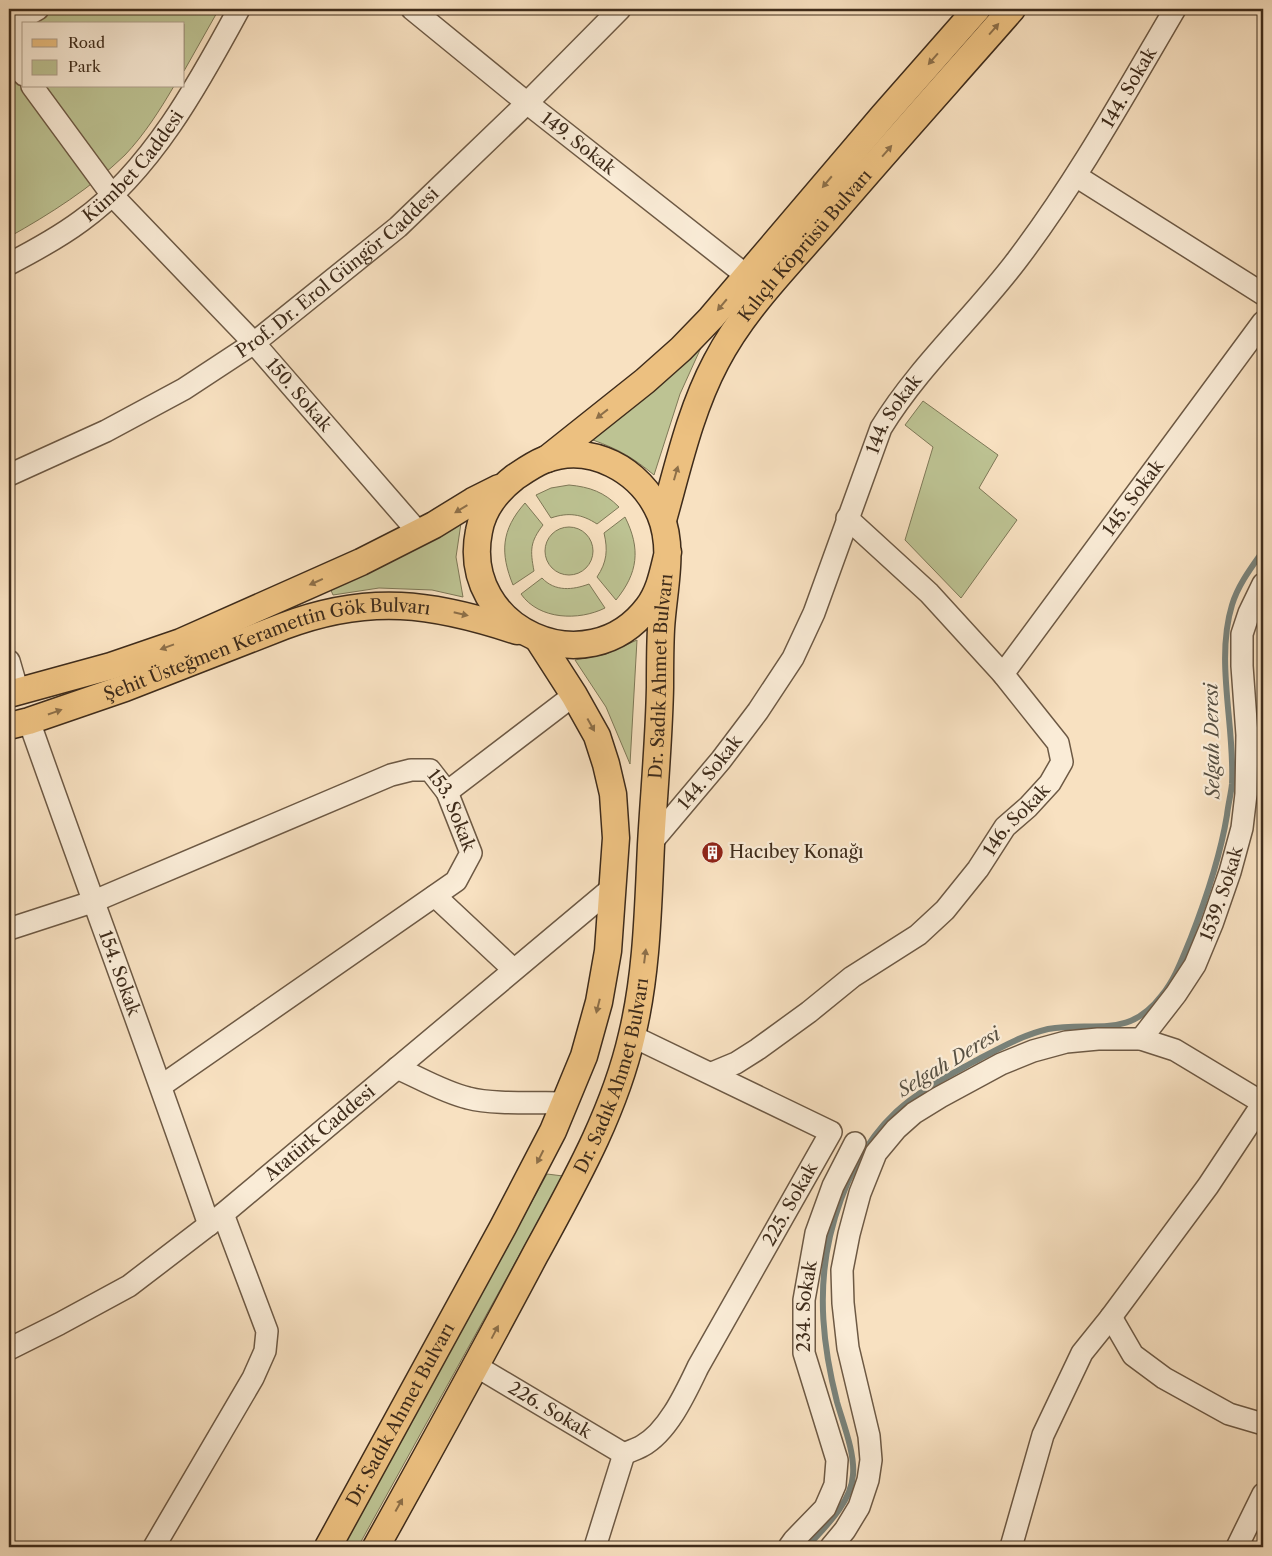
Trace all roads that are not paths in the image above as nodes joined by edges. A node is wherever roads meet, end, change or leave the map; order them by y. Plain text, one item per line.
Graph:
1 (38, 9) edge
2 (239, 9) edge
3 (412, 9) edge
4 (620, 9) edge
5 (977, 9) edge
6 (1012, 9) edge
7 (1175, 9) edge
8 (11, 23) edge
9 (22, 73) edge
10 (33, 88) edge
11 (527, 103) junction
12 (1076, 176) junction
13 (112, 195) junction
14 (9, 264) edge
15 (747, 276) junction
16 (1263, 294) edge
17 (1263, 322) edge
18 (254, 343) junction
19 (546, 459) junction
20 (9, 475) edge
21 (504, 486) junction
22 (848, 518) junction
23 (662, 520) junction
24 (419, 533) junction
25 (668, 552) junction
26 (1263, 584) edge
27 (532, 636) junction
28 (9, 661) edge
29 (1003, 674) junction
30 (14, 693) edge
31 (574, 694) junction
32 (19, 723) edge
33 (447, 792) junction
34 (651, 843) junction
35 (612, 888) junction
36 (435, 896) junction
37 (92, 902) junction
38 (9, 929) edge
39 (513, 969) junction
40 (632, 1036) junction
41 (1140, 1039) junction
42 (396, 1068) junction
43 (712, 1073) junction
44 (161, 1086) junction
45 (565, 1103) junction
46 (1263, 1103) edge
47 (831, 1132) junction
48 (855, 1143) junction
49 (876, 1153) junction
50 (216, 1219) junction
51 (1111, 1317) junction
52 (9, 1349) edge
53 (476, 1366) junction
54 (1263, 1424) edge
55 (624, 1454) junction
56 (1263, 1494) edge
57 (154, 1547) edge
58 (328, 1547) edge
59 (376, 1547) edge
60 (595, 1547) edge
61 (789, 1547) edge
62 (831, 1547) edge
63 (1011, 1547) edge
64 (1236, 1547) edge

1 - 8 street
2 - 13 street, Kümbet Caddesi
3 - 11 street, 149. Sokak
4 - 11 street, Prof. Dr. Erol Güngör Caddesi
5 -> 15 main road, Kılıçlı Köprüsü Bulvarı
23 -> 6 main road, Kılıçlı Köprüsü Bulvarı
7 - 12 street, 144. Sokak
8 - 9 street
10 - 13 street, 150. Sokak
11 - 15 street, 149. Sokak
11 - 18 street, Prof. Dr. Erol Güngör Caddesi
12 - 16 street
12 - 22 street, 144. Sokak
13 - 14 street, Kümbet Caddesi
13 - 18 street, 150. Sokak
15 -> 19 main road, Kılıçlı Köprüsü Bulvarı
17 - 29 street, 145. Sokak
18 - 20 street, Prof. Dr. Erol Güngör Caddesi
18 - 24 street, 150. Sokak
19 - 21 main road
19 - 23 main road
21 -> 24 main road, Şehit Üsteğmen Keramettin Gök Bulvarı
21 - 27 main road
22 - 29 street, 146. Sokak
22 - 34 street, 144. Sokak
23 - 25 main road
24 -> 30 main road, Şehit Üsteğmen Keramettin Gök Bulvarı
25 - 27 main road, Şehit Üsteğmen Keramettin Gök Bulvarı
25 - 34 main road, Dr. Sadık Ahmet Bulvarı
26 - 41 street, 1539. Sokak
27 - 31 main road, Dr. Sadık Ahmet Bulvarı
32 -> 27 main road, Şehit Üsteğmen Keramettin Gök Bulvarı
28 - 30 street
29 - 43 street, 146. Sokak
31 - 33 street
31 -> 35 main road, Dr. Sadık Ahmet Bulvarı
32 - 37 street, 154. Sokak
33 - 36 street, 153. Sokak
33 - 37 street, 153. Sokak
40 -> 34 main road, Dr. Sadık Ahmet Bulvarı
35 - 39 street, Atatürk Caddesi
35 -> 45 main road, Dr. Sadık Ahmet Bulvarı
36 - 39 street
36 - 44 street, 153. Sokak
37 - 38 street
37 - 44 street, 154. Sokak
39 - 42 street, Atatürk Caddesi
40 - 43 street
53 -> 40 main road, Dr. Sadık Ahmet Bulvarı
41 - 46 street
41 - 49 street
42 - 45 street
42 - 50 street, Atatürk Caddesi
43 - 47 street
44 - 50 street, 154. Sokak
45 -> 58 main road, Dr. Sadık Ahmet Bulvarı
46 - 51 street
47 - 48 street
47 - 55 street, 225. Sokak
48 - 49 street
48 - 61 street, 234. Sokak
49 - 62 street
50 - 52 street, Atatürk Caddesi
50 - 57 street, 154. Sokak
51 - 54 street
51 - 63 street
53 - 55 street, 226. Sokak
59 -> 53 main road, Dr. Sadık Ahmet Bulvarı
55 - 60 street
56 - 64 street

